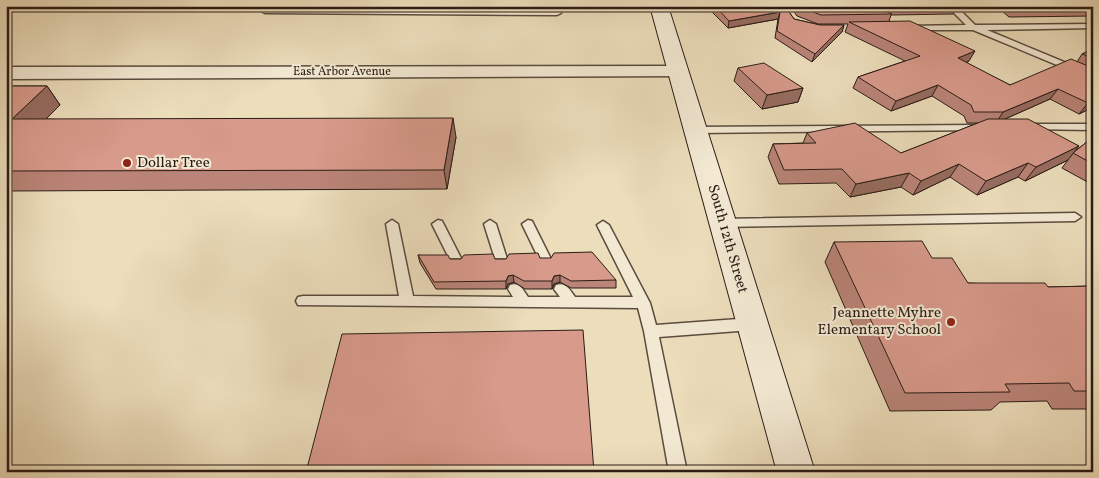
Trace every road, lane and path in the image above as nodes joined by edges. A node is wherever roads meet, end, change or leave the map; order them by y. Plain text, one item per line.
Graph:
1 (269, 6) edge
2 (556, 6) edge
3 (659, 6) edge
4 (951, 6) edge
5 (414, 9) edge
6 (1093, 26) edge
7 (973, 27) junction
8 (895, 28) edge
9 (6, 72) edge
10 (678, 72) junction
11 (1093, 77) edge
12 (1093, 127) edge
13 (994, 128) edge
14 (1013, 128) edge
15 (696, 130) junction
16 (1075, 217) dead end
17 (722, 223) junction
18 (392, 224) dead end
19 (438, 224) dead end
20 (490, 224) dead end
21 (528, 224) dead end
22 (603, 225) dead end
23 (546, 261) edge
24 (457, 262) edge
25 (502, 262) edge
26 (469, 289) edge
27 (515, 289) dead end
28 (560, 289) dead end
29 (303, 300) dead end
30 (407, 301) junction
31 (476, 302) junction
32 (524, 302) junction
33 (571, 302) junction
34 (643, 303) junction
35 (752, 324) junction
36 (651, 330) junction
37 (678, 472) edge
38 (796, 472) edge

1 - 5 lane
2 - 5 lane
3 - 10 street, South 12th Street
4 - 7 lane
6 - 7 lane
7 - 8 lane
7 - 11 lane
9 - 10 street, East Arbor Avenue
10 - 15 street, South 12th Street
12 - 14 lane
13 - 15 lane
15 - 17 street, South 12th Street
16 - 17 lane
17 - 35 street, South 12th Street
18 - 30 lane
19 - 24 lane
20 - 25 lane
21 - 23 lane
22 - 34 lane
26 - 31 lane
27 - 32 lane
28 - 33 lane
29 - 30 lane
30 - 31 lane
31 - 32 lane
32 - 33 lane
33 - 34 lane
34 - 36 lane
35 - 36 lane
35 - 38 street, South 12th Street
36 - 37 lane

